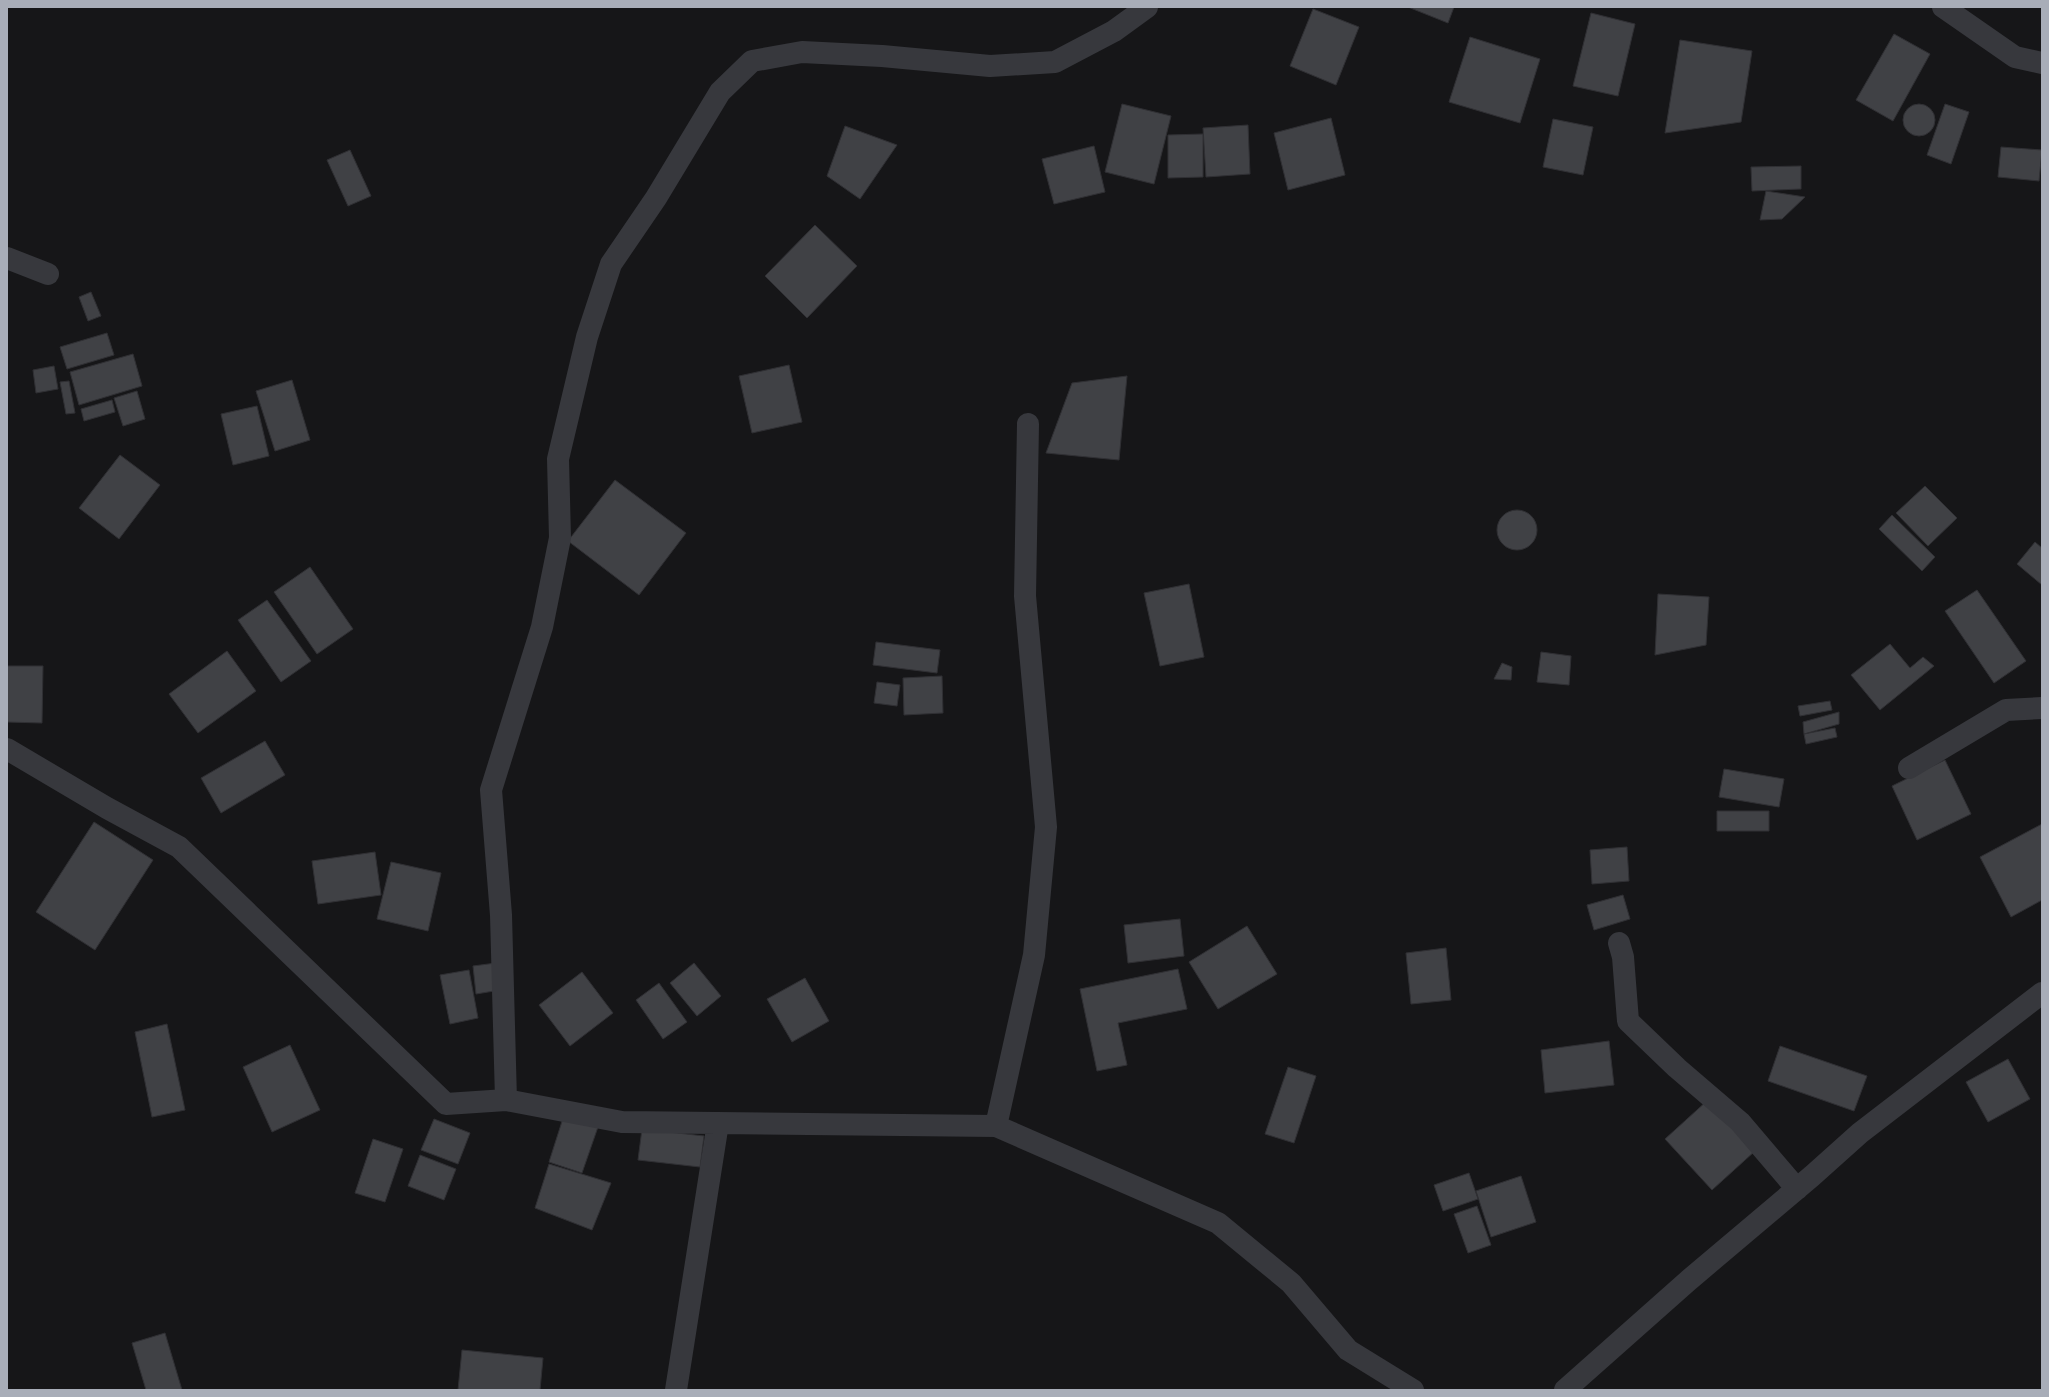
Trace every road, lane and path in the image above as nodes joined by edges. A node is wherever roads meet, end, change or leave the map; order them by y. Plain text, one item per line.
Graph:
1 (1147, 7) edge
2 (1943, 7) edge
3 (2042, 63) edge
4 (7, 258) edge
5 (48, 274) dead end
6 (1028, 424) dead end
7 (2042, 708) edge
8 (7, 749) edge
9 (1909, 768) dead end
10 (1619, 943) dead end
11 (2042, 993) edge
12 (506, 1100) junction
13 (718, 1123) junction
14 (996, 1126) junction
15 (1796, 1189) junction
16 (676, 1390) edge
17 (1413, 1390) edge
18 (1565, 1390) edge

1 - 12 street
2 - 3 street
4 - 5 street
6 - 14 street
7 - 9 street
8 - 12 street
10 - 15 street
11 - 15 street
12 - 13 street
13 - 14 street
13 - 16 street
14 - 17 street
15 - 18 street

